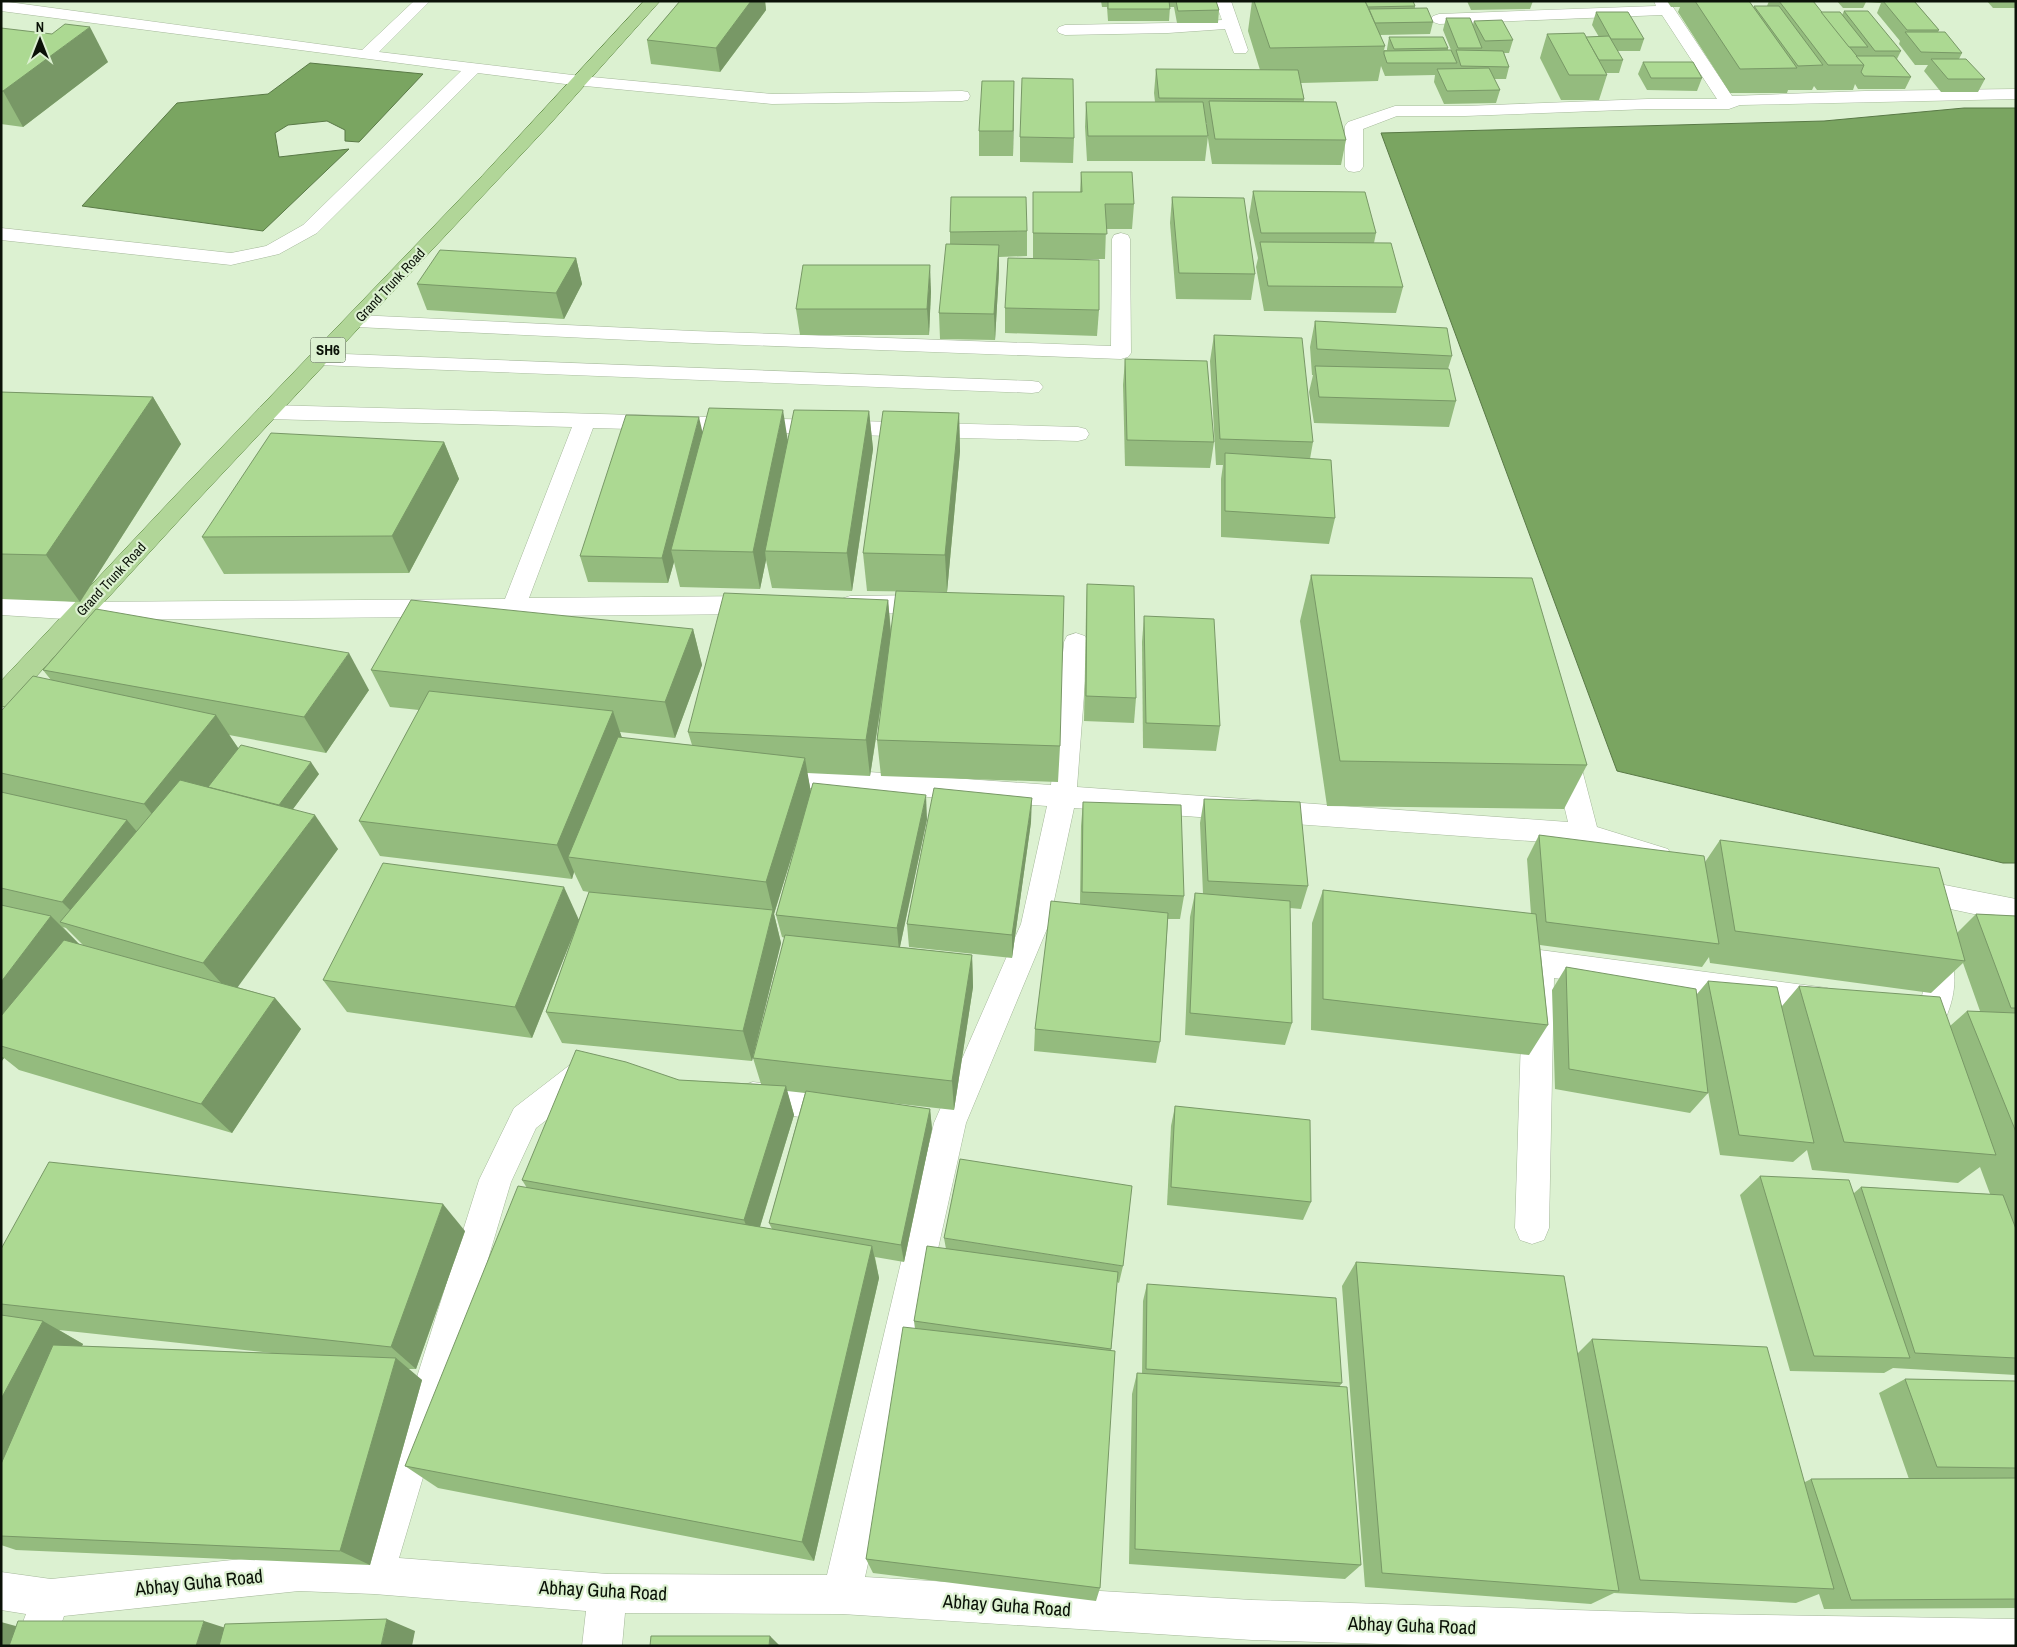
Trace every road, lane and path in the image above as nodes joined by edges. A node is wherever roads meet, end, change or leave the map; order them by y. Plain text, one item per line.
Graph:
1 (423, 1) edge
2 (653, 1) edge
3 (1222, 1) edge
4 (1, 6) edge
5 (1664, 6) edge
6 (1439, 19) dead end
7 (1231, 24) junction
8 (1065, 30) dead end
9 (1240, 50) dead end
10 (366, 55) junction
11 (474, 68) junction
12 (581, 81) junction
13 (2016, 94) edge
14 (962, 96) dead end
15 (1729, 104) junction
16 (1354, 168) dead end
17 (1, 234) edge
18 (1122, 239) dead end
19 (357, 320) junction
20 (319, 359) junction
21 (1032, 387) dead end
22 (268, 412) junction
23 (585, 420) junction
24 (1078, 434) dead end
25 (953, 604) edge
26 (783, 605) edge
27 (823, 605) edge
28 (1, 606) edge
29 (514, 607) junction
30 (81, 611) junction
31 (1076, 642) dead end
32 (1, 698) edge
33 (1558, 728) edge
34 (748, 774) edge
35 (1063, 797) junction
36 (1585, 834) junction
37 (1679, 860) edge
38 (1881, 886) edge
39 (2016, 910) edge
40 (1925, 912) junction
41 (1854, 1004) edge
42 (1883, 1008) edge
43 (618, 1074) edge
44 (722, 1092) edge
45 (871, 1112) edge
46 (1532, 1228) dead end
47 (374, 1575) junction
48 (1, 1591) edge
49 (608, 1593) junction
50 (842, 1595) junction
51 (51, 1598) junction
52 (2016, 1639) edge
53 (34, 1646) edge
54 (602, 1646) edge

1 - 10 street
2 - 12 main road, Grand Trunk Road / SH6
3 - 7 street
4 - 10 street
5 - 6 street
5 - 15 street
7 - 8 street
7 - 9 street
10 - 11 street
11 - 12 street
11 - 17 street
12 - 14 street
12 - 19 main road, Grand Trunk Road / SH6
13 - 15 street
15 - 16 street
18 - 19 street
19 - 20 main road, Grand Trunk Road / SH6
20 - 21 street
20 - 22 main road, Grand Trunk Road / SH6
22 - 23 street
22 - 30 main road, Grand Trunk Road / SH6
23 - 24 street
23 - 29 street
25 - 27 street
26 - 29 street
28 - 30 street
29 - 30 street
30 - 32 main road, Grand Trunk Road / SH6
31 - 35 street
33 - 36 street
34 - 35 street
35 - 36 street
35 - 50 street
36 - 37 street
38 - 40 street
39 - 40 street
40 - 42 street
41 - 46 street
43 - 47 street
44 - 45 street
47 - 49 street, Abhay Guha Road
47 - 51 street, Abhay Guha Road
48 - 51 street, Abhay Guha Road
49 - 50 street, Abhay Guha Road
49 - 54 street
50 - 52 street, Abhay Guha Road
51 - 53 street

